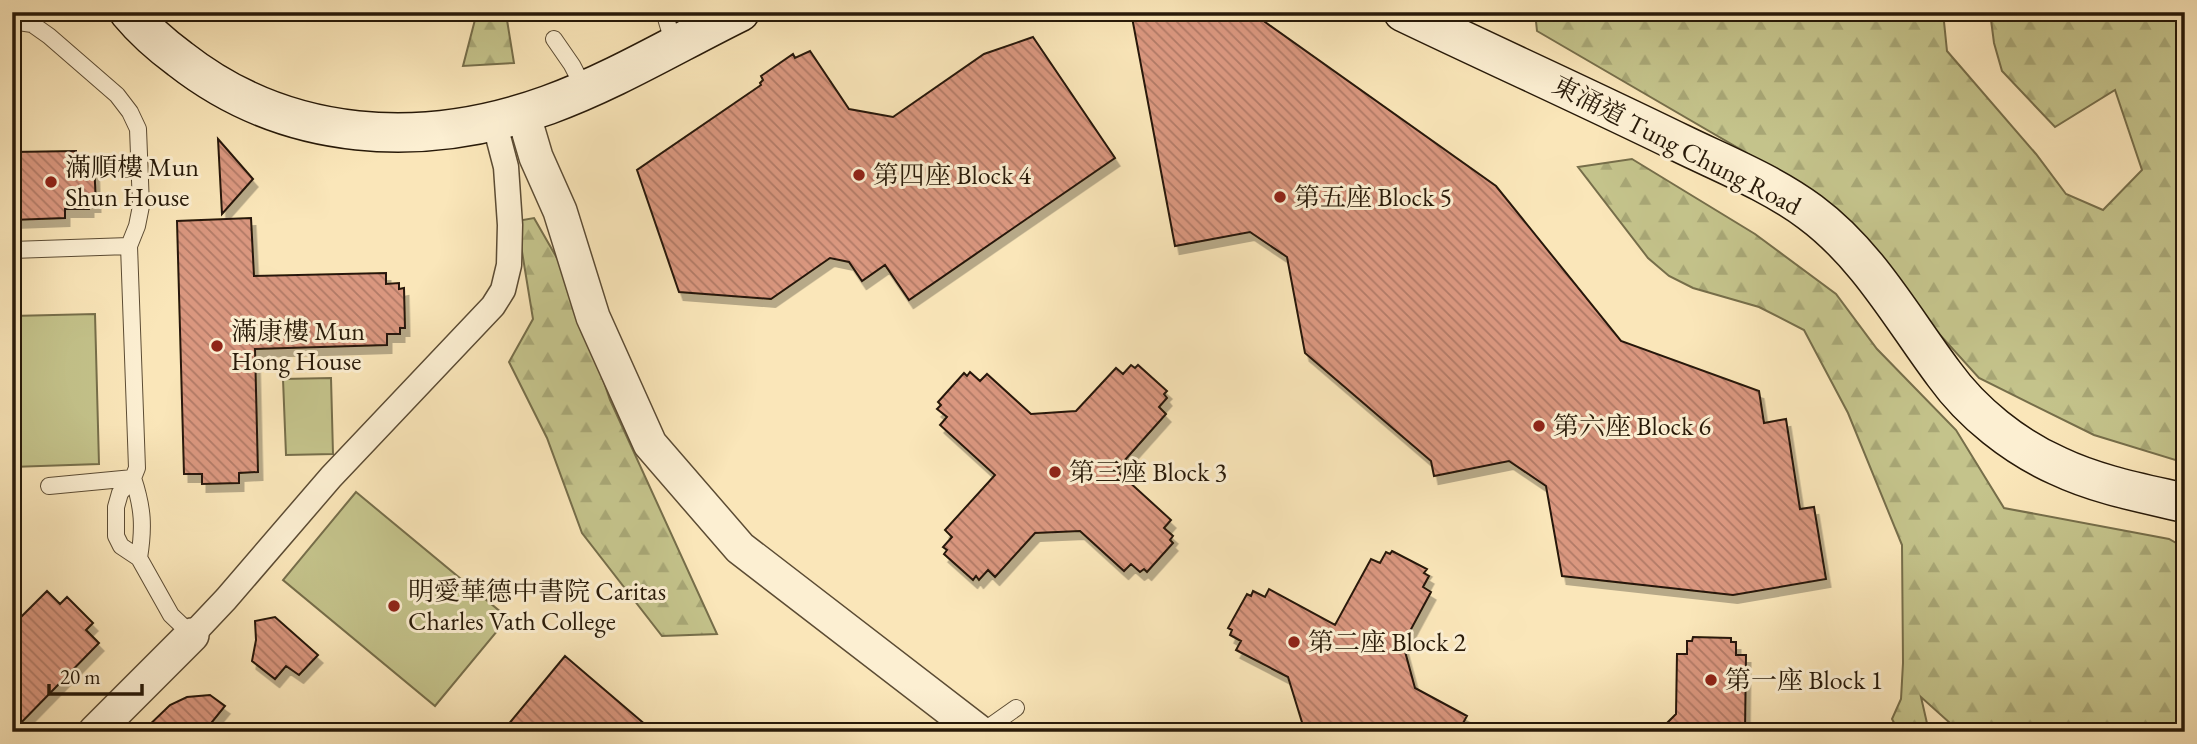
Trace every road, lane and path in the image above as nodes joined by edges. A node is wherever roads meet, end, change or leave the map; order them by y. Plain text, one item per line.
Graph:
1 (129, 12) edge
2 (740, 12) edge
3 (1402, 12) edge
4 (12, 21) edge
5 (668, 29) edge
6 (554, 39) dead end
7 (585, 90) junction
8 (508, 117) junction
9 (129, 246) junction
10 (12, 250) edge
11 (133, 478) junction
12 (49, 486) dead end
13 (2185, 503) edge
14 (139, 558) junction
15 (192, 635) junction
16 (1016, 708) dead end
17 (95, 732) edge
18 (980, 732) edge

1 - 8 main road
2 - 5 main road
3 - 13 main road, 東涌道 Tung Chung Road
4 - 9 lane
5 - 7 main road
6 - 7 lane
7 - 8 main road
8 - 15 street
8 - 18 street
9 - 10 lane
9 - 11 lane
11 - 12 lane
11 - 14 lane
11 - 14 lane
14 - 15 lane
15 - 17 street
16 - 18 lane

